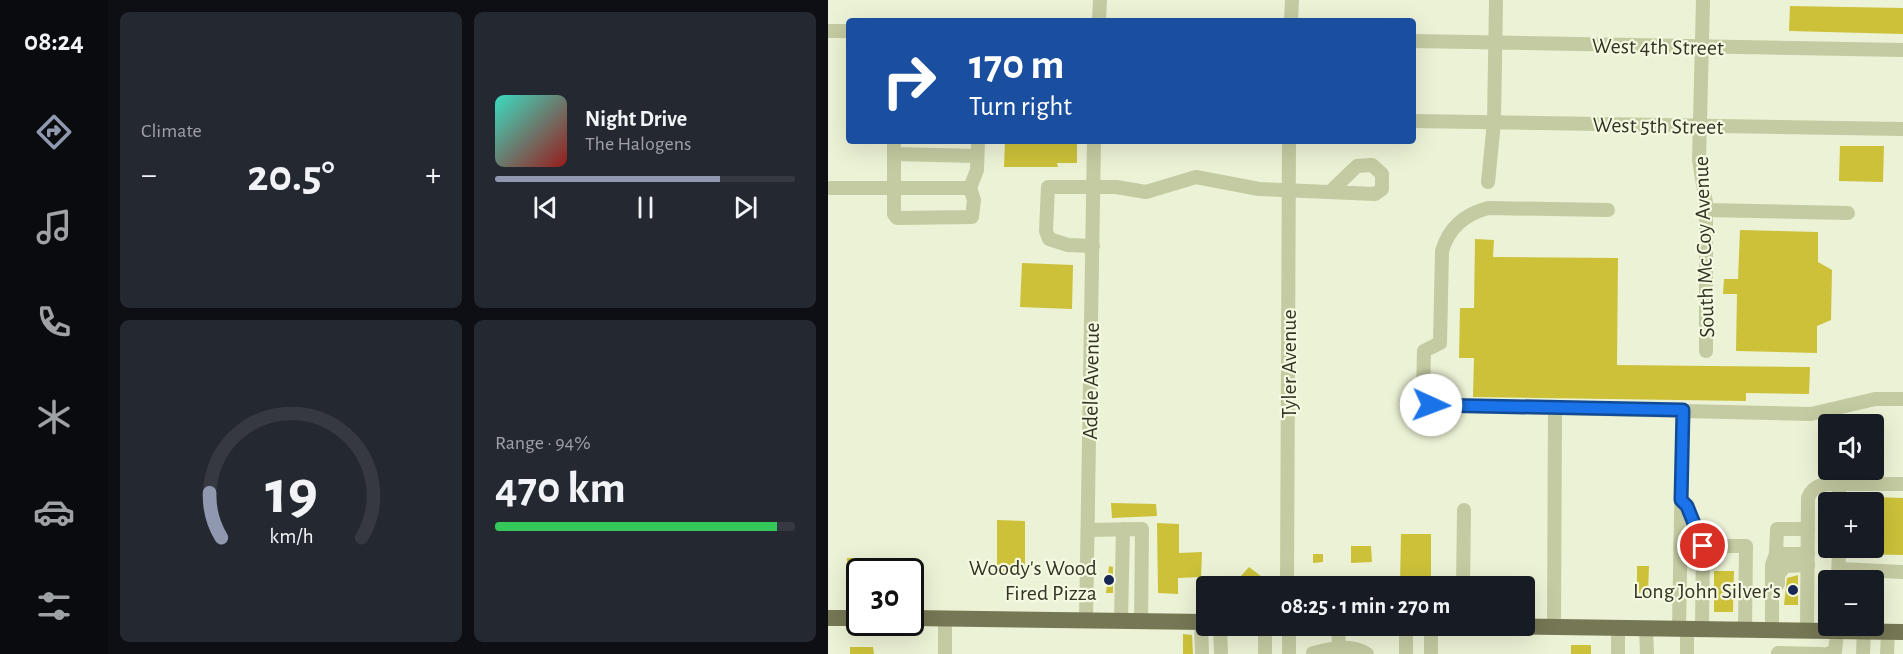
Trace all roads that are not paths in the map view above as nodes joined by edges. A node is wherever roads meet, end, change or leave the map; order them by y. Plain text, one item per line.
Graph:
1 (1100, 0) edge
2 (1292, 0) edge
3 (1496, 0) edge
4 (1703, 0) edge
5 (1100, 18) edge
6 (1291, 18) edge
7 (828, 31) edge
8 (846, 31) edge
9 (1416, 41) edge
10 (1496, 43) junction
11 (1702, 46) junction
12 (1903, 50) edge
13 (1416, 121) edge
14 (1494, 122) junction
15 (1700, 126) junction
16 (1903, 129) edge
17 (978, 144) edge
18 (1094, 144) edge
19 (1289, 144) edge
20 (894, 148) edge
21 (977, 156) junction
22 (1488, 182) dead end
23 (1094, 186) junction
24 (888, 187) junction
25 (828, 188) edge
26 (970, 188) junction
27 (1288, 190) junction
28 (1330, 192) dead end
29 (1608, 210) dead end
30 (1706, 210) junction
31 (1848, 213) dead end
32 (1093, 246) junction
33 (1706, 351) dead end
34 (1903, 399) edge
35 (1555, 409) junction
36 (1683, 410) junction
37 (1839, 484) junction
38 (1903, 484) edge
39 (1839, 492) edge
40 (1681, 500) junction
41 (1464, 510) dead end
42 (1123, 529) junction
43 (1808, 529) junction
44 (1088, 530) junction
45 (1703, 546) junction
46 (1732, 546) junction
47 (1776, 554) junction
48 (1808, 564) junction
49 (1903, 572) edge
50 (1884, 573) edge
51 (1287, 576) edge
52 (1463, 576) edge
53 (1772, 600) junction
54 (1702, 612) junction
55 (828, 618) edge
56 (846, 618) edge
57 (924, 618) edge
58 (945, 618) junction
59 (1086, 621) junction
60 (1121, 621) junction
61 (1141, 621) junction
62 (1196, 622) edge
63 (1535, 627) edge
64 (1554, 627) junction
65 (1618, 627) junction
66 (1646, 628) junction
67 (1690, 629) junction
68 (1818, 629) edge
69 (1745, 630) junction
70 (1775, 630) junction
71 (1807, 630) junction
72 (1895, 632) edge
73 (1203, 636) edge
74 (1220, 636) edge
75 (1265, 636) edge
76 (1338, 636) edge
77 (1406, 636) edge
78 (1431, 636) edge
79 (1837, 636) edge
80 (1864, 636) edge
81 (1289, 648) edge
82 (1339, 648) junction
83 (1778, 653) edge
84 (945, 654) edge
85 (1202, 654) edge
86 (1221, 654) edge
87 (1265, 654) edge
88 (1313, 654) edge
89 (1367, 654) edge
90 (1406, 654) edge
91 (1431, 654) edge
92 (1618, 654) edge
93 (1647, 654) edge
94 (1687, 654) edge
95 (1799, 654) edge
96 (1822, 654) edge
97 (1828, 654) edge
98 (1863, 654) edge
99 (1887, 654) edge

1 - 5 street
2 - 6 street
3 - 10 street
4 - 11 street, South Mc Coy Avenue
7 - 8 street
9 - 10 street, West 4th Street
10 - 11 street, West 4th Street
10 - 14 street
11 - 12 street, West 4th Street
11 - 15 street, South Mc Coy Avenue
13 - 14 street, West 5th Street
14 - 15 street, West 5th Street
14 - 22 street
15 - 16 street, West 5th Street
15 - 30 street, South Mc Coy Avenue
17 - 21 street
18 - 23 street, Adele Avenue
19 - 27 street, Tyler Avenue
20 - 21 street
20 - 24 street
21 - 26 street
23 - 27 street
23 - 32 street, Adele Avenue
23 - 32 street
24 - 25 street
24 - 26 street
24 - 26 street
27 - 28 street
27 - 51 street, Tyler Avenue
29 - 35 street
30 - 31 street
30 - 33 street, South Mc Coy Avenue
32 - 44 street, Adele Avenue
34 - 36 street
35 - 36 street
35 - 64 street
36 - 40 street
37 - 38 street
37 - 39 street
37 - 43 street
40 - 45 street
40 - 67 street
41 - 52 street
42 - 44 street
42 - 60 street
42 - 61 street
43 - 47 street
43 - 48 street
44 - 59 street, Adele Avenue
45 - 46 street
45 - 54 street
46 - 54 street
46 - 69 street
47 - 48 street
47 - 53 street
48 - 53 street
48 - 71 street
49 - 50 street
53 - 70 street
54 - 67 street
55 - 56 main road
57 - 58 main road
58 - 59 main road
58 - 84 street
59 - 60 main road
60 - 61 main road
61 - 62 main road
63 - 64 main road
64 - 65 main road
65 - 66 main road
65 - 92 street
66 - 67 main road
66 - 93 street
67 - 69 main road
67 - 94 street
68 - 71 main road
69 - 70 main road
70 - 71 main road
70 - 83 street
72 - 99 street
73 - 85 street
74 - 86 street
75 - 87 street
76 - 82 street
77 - 90 street
78 - 91 street
79 - 97 street
80 - 98 street
81 - 88 street
82 - 88 street
82 - 89 street
83 - 95 street
95 - 96 street

